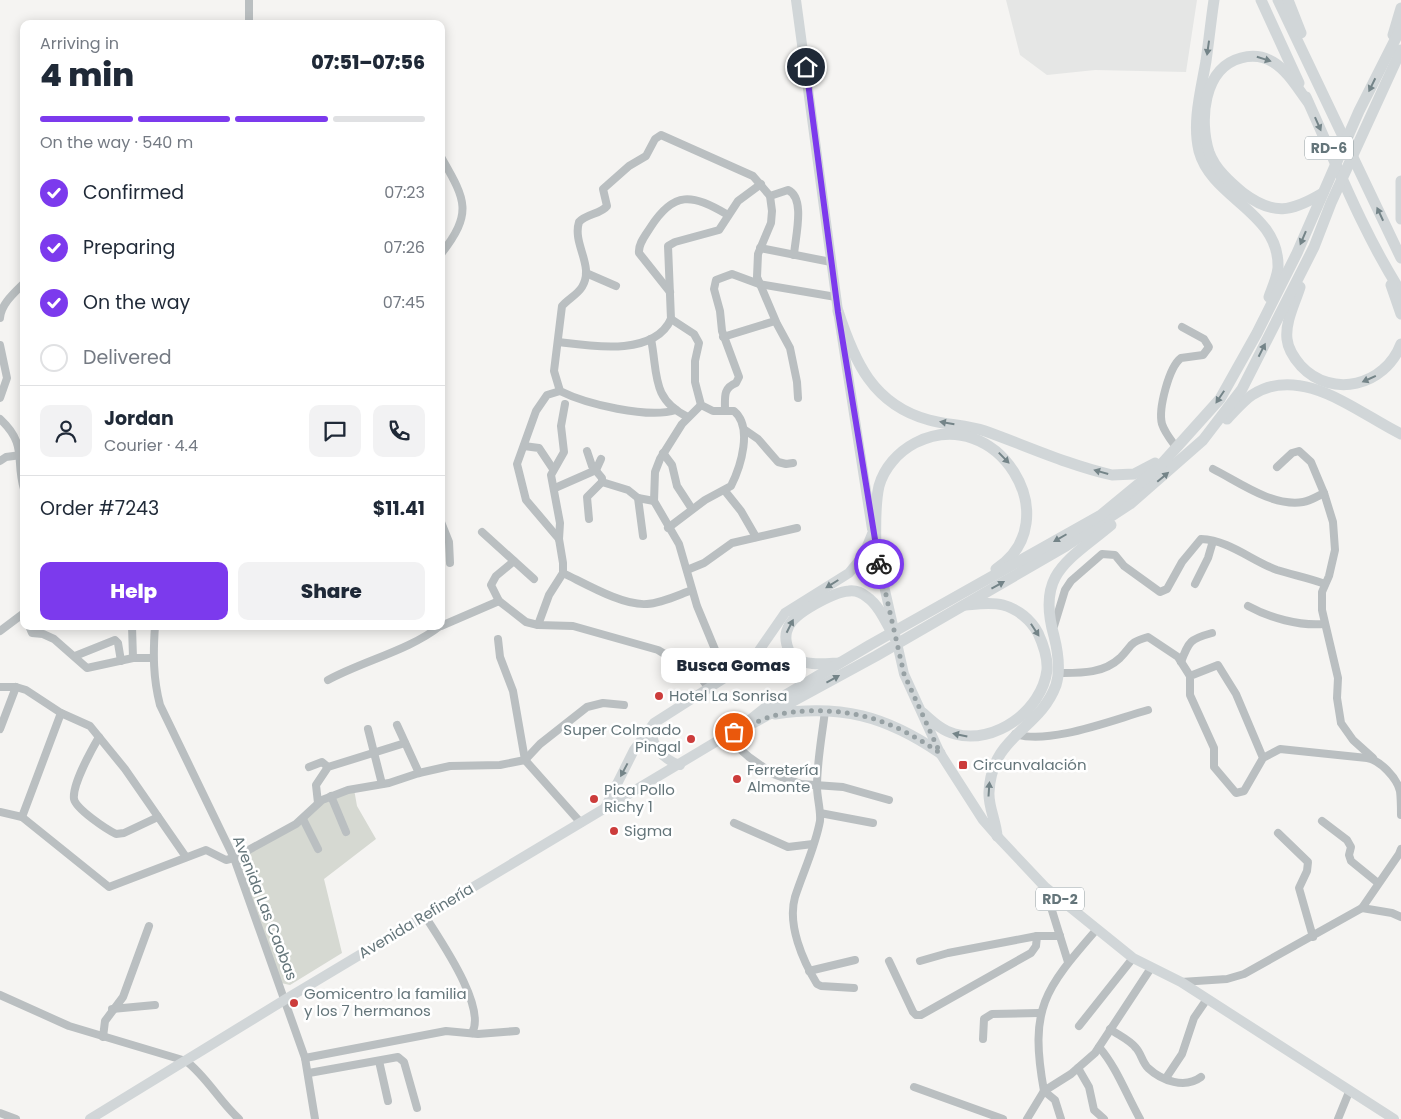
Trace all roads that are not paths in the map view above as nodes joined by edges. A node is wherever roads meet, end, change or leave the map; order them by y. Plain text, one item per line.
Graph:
1 (249, 0) edge
2 (796, 0) edge
3 (1214, 0) edge
4 (1262, 0) edge
5 (1278, 0) edge
6 (1288, 0) edge
7 (1401, 8) edge
8 (249, 20) edge
9 (1401, 28) edge
10 (1401, 50) edge
11 (1387, 55) junction
12 (1308, 102) junction
13 (1330, 109) junction
14 (445, 163) edge
15 (1401, 181) edge
16 (761, 184) junction
17 (1323, 194) junction
18 (770, 196) junction
19 (728, 215) junction
20 (1401, 219) edge
21 (1314, 247) junction
22 (760, 248) junction
23 (445, 249) edge
24 (794, 254) junction
25 (1401, 258) edge
26 (831, 262) junction
27 (1382, 262) junction
28 (586, 272) junction
29 (759, 284) junction
30 (616, 286) dead end
31 (20, 287) edge
32 (670, 292) junction
33 (1401, 292) edge
34 (836, 297) junction
35 (838, 312) junction
36 (1401, 314) edge
37 (0, 318) edge
38 (672, 319) junction
39 (775, 321) junction
40 (1182, 327) dead end
41 (1257, 333) junction
42 (723, 337) junction
43 (651, 339) junction
44 (558, 342) junction
45 (1401, 344) edge
46 (0, 345) edge
47 (560, 391) junction
48 (0, 398) edge
49 (798, 398) dead end
50 (566, 404) dead end
51 (701, 405) junction
52 (676, 410) junction
53 (725, 410) junction
54 (688, 417) junction
55 (0, 419) edge
56 (744, 430) junction
57 (1401, 434) edge
58 (1203, 440) junction
59 (524, 446) junction
60 (1176, 447) junction
61 (20, 449) edge
62 (587, 452) dead end
63 (664, 453) junction
64 (20, 454) edge
65 (601, 459) dead end
66 (0, 461) edge
67 (794, 463) dead end
68 (1277, 468) dead end
69 (553, 469) junction
70 (1213, 469) dead end
71 (596, 470) junction
72 (602, 482) junction
73 (555, 488) junction
74 (725, 491) junction
75 (1324, 492) junction
76 (638, 498) junction
77 (654, 501) junction
78 (1130, 504) junction
79 (692, 509) junction
80 (589, 519) dead end
81 (668, 528) junction
82 (798, 528) dead end
83 (482, 532) dead end
84 (872, 534) junction
85 (643, 536) dead end
86 (756, 537) junction
87 (559, 539) junction
88 (1213, 541) junction
89 (445, 543) edge
90 (876, 554) junction
91 (514, 561) junction
92 (450, 563) dead end
93 (686, 570) junction
94 (563, 573) junction
95 (534, 580) dead end
96 (1195, 584) dead end
97 (1326, 584) junction
98 (692, 590) junction
99 (967, 591) junction
100 (499, 601) junction
101 (961, 605) junction
102 (1248, 606) dead end
103 (20, 616) edge
104 (922, 622) junction
105 (445, 624) edge
106 (1324, 624) junction
107 (538, 625) junction
108 (31, 630) edge
109 (46, 630) edge
110 (132, 630) edge
111 (155, 630) edge
112 (430, 630) edge
113 (0, 631) edge
114 (1212, 633) dead end
115 (43, 634) junction
116 (1053, 634) junction
117 (895, 638) junction
118 (498, 639) dead end
119 (75, 656) junction
120 (132, 658) junction
121 (153, 658) junction
122 (121, 660) junction
123 (1181, 662) junction
124 (840, 663) junction
125 (1059, 673) junction
126 (726, 676) junction
127 (1190, 676) junction
128 (328, 680) dead end
129 (0, 687) edge
130 (16, 687) junction
131 (708, 687) junction
132 (624, 705) dead end
133 (1148, 710) dead end
134 (825, 711) junction
135 (61, 713) junction
136 (923, 714) junction
137 (769, 715) junction
138 (654, 723) junction
139 (397, 725) dead end
140 (744, 725) junction
141 (0, 729) edge
142 (368, 729) dead end
143 (1015, 734) junction
144 (99, 737) junction
145 (726, 737) junction
146 (405, 742) junction
147 (373, 753) junction
148 (940, 753) junction
149 (1263, 758) junction
150 (1375, 759) junction
151 (525, 760) junction
152 (680, 765) junction
153 (310, 767) dead end
154 (328, 767) junction
155 (419, 773) junction
156 (382, 784) junction
157 (817, 785) junction
158 (331, 796) junction
159 (890, 800) dead end
160 (318, 803) junction
161 (605, 808) junction
162 (0, 812) edge
163 (820, 812) junction
164 (1401, 816) edge
165 (22, 817) junction
166 (158, 818) junction
167 (303, 819) junction
168 (1322, 821) dead end
169 (581, 823) junction
170 (734, 823) dead end
171 (873, 823) dead end
172 (346, 832) dead end
173 (1278, 833) dead end
174 (997, 836) junction
175 (813, 844) junction
176 (318, 849) dead end
177 (1401, 849) edge
178 (186, 857) junction
179 (234, 858) junction
180 (1378, 883) junction
181 (1045, 887) junction
182 (1362, 908) junction
183 (425, 916) junction
184 (1401, 917) edge
185 (149, 926) dead end
186 (1097, 929) junction
187 (1037, 936) junction
188 (1060, 936) junction
189 (1313, 936) junction
190 (1133, 958) junction
191 (855, 960) dead end
192 (889, 961) dead end
193 (920, 961) dead end
194 (1068, 962) junction
195 (1151, 968) junction
196 (809, 970) junction
197 (1181, 982) junction
198 (854, 988) dead end
199 (0, 994) edge
200 (286, 999) junction
201 (1207, 999) junction
202 (155, 1005) dead end
203 (112, 1009) junction
204 (1039, 1013) junction
205 (1079, 1026) dead end
206 (1110, 1029) junction
207 (516, 1030) dead end
208 (472, 1033) junction
209 (103, 1037) junction
210 (982, 1039) dead end
211 (1099, 1046) junction
212 (306, 1058) junction
213 (186, 1061) junction
214 (379, 1061) junction
215 (1078, 1068) junction
216 (309, 1074) junction
217 (1201, 1077) dead end
218 (1166, 1078) junction
219 (914, 1087) dead end
220 (1044, 1091) junction
221 (1349, 1092) junction
222 (388, 1101) dead end
223 (417, 1108) dead end
224 (0, 1113) edge
225 (16, 1119) edge
226 (90, 1119) edge
227 (239, 1119) edge
228 (315, 1119) edge
229 (1003, 1119) edge
230 (1027, 1119) edge
231 (1061, 1119) edge
232 (1104, 1119) edge
233 (1140, 1119) edge
234 (1338, 1119) edge
235 (1394, 1119) edge

1 - 8 street
2 - 26 main road, RD-2
3 -> 41 highway
4 - 12 highway, RD-6
5 - 13 highway, RD-6
6 - 13 highway
7 - 11 highway
9 - 11 highway
10 - 21 highway
11 -> 17 highway
17 -> 12 highway
12 -> 27 highway, RD-6
25 -> 13 highway, RD-6
14 - 23 street
15 - 20 highway
16 - 18 street
16 - 19 street
16 - 28 street
17 -> 41 highway
18 - 22 street
18 - 24 street
19 - 32 street
19 - 32 street
45 -> 21 highway
58 -> 21 highway
22 - 24 street
22 - 29 street
24 - 26 street
26 - 34 main road, RD-2
27 - 33 highway, RD-6
27 - 36 highway
28 - 30 street
28 - 44 street
29 - 34 street
29 - 39 street
29 - 42 street
31 - 37 street
32 - 38 street
34 - 35 main road, RD-2
60 -> 35 highway
35 - 84 main road, RD-2
38 - 43 street
38 - 51 street
39 - 42 street
39 - 49 street
40 - 60 street
41 -> 60 highway
42 - 53 street
43 - 44 street
43 - 52 street
44 - 47 street
46 - 48 street
47 - 52 street
47 - 59 street
50 - 69 street
51 - 53 street
51 - 54 street
52 - 54 street
53 - 56 street
54 - 63 street
55 - 61 street
56 - 67 street
56 - 74 street
57 - 58 highway
78 -> 58 highway
59 - 69 street
59 - 87 street
60 -> 99 highway
62 - 71 street
63 - 77 street
63 - 79 street
64 - 66 street
65 - 71 street
68 - 75 street
69 - 73 street
70 - 75 street
71 - 72 street
71 - 73 street
72 - 76 street
72 - 80 street
73 - 87 street
74 - 79 street
74 - 86 street
75 - 97 street
76 - 77 street
76 - 85 street
77 - 81 street
101 -> 78 highway
78 - 116 highway
79 - 81 street
81 - 93 street
82 - 86 street
83 - 91 street
84 - 90 main road, RD-2
84 -> 126 main road
86 - 93 street
87 - 94 street
88 - 96 street
88 - 97 street
88 - 116 street
89 - 92 street
90 -> 99 highway
90 - 117 main road, RD-2
91 - 95 street
91 - 100 street
93 - 98 street
94 - 98 street
94 - 107 street
97 - 106 street
98 - 126 street
99 - 104 highway
100 - 105 street
100 - 107 street
101 - 104 highway
101 -> 136 highway
102 - 106 street
103 - 113 street
104 - 124 highway
137 -> 104 highway
106 - 150 street
107 - 131 street
108 - 115 street
109 - 115 street
110 - 120 street
111 - 121 street, Avenida Las Caobas
112 - 128 street
114 - 123 street
115 - 119 street
116 - 125 highway
124 -> 117 highway
117 - 136 main road, RD-2
118 - 151 street
119 - 122 street
119 - 122 street
120 - 121 street
120 - 122 street
121 - 179 street, Avenida Las Caobas
123 - 125 street
123 - 127 street
124 - 140 highway
125 - 143 highway
126 - 131 main road
127 - 149 street
127 - 149 street
129 - 130 street
130 - 135 street
130 - 141 street
131 - 138 main road
132 - 151 street
133 - 143 street
134 - 137 highway
134 - 148 highway
134 - 157 street
135 - 144 street
135 - 165 street
136 - 148 main road, RD-2
137 - 140 highway
138 - 152 main road
138 -> 161 main road
139 - 146 street
140 - 145 main road, Avenida Refinería
142 - 147 street
174 -> 143 highway
144 - 166 street
144 - 166 street
145 - 152 main road, Avenida Refinería
145 - 157 street
146 - 147 street
146 - 155 street
147 - 154 street
147 - 156 street
148 - 174 main road, RD-2
149 - 150 street
150 - 164 street
151 - 155 street
151 - 169 street
152 - 161 main road, Avenida Refinería
153 - 154 street
154 - 160 street
155 - 156 street
156 - 158 street
157 - 159 street
157 - 163 street
158 - 160 street
158 - 172 street
160 - 167 street
161 - 169 main road, Avenida Refinería
162 - 165 street
163 - 171 street
163 - 175 street
165 - 178 street
166 - 178 street
167 - 176 street
167 - 179 street
168 - 180 street
169 - 183 main road, Avenida Refinería
170 - 175 street
173 - 189 street
174 - 181 main road, RD-2
175 - 196 street
177 - 180 street
178 - 179 street
179 - 200 street, Avenida Las Caobas
180 - 182 street
181 - 186 main road, RD-2
181 - 188 street
182 - 184 street
182 - 189 street
183 - 200 main road, Avenida Refinería
183 - 208 street
185 - 203 street
186 - 190 main road, RD-2
186 - 194 street
187 - 188 street
187 - 192 street
187 - 193 street
188 - 194 street
189 - 197 street
190 - 195 main road, RD-2
190 - 205 street
191 - 196 street
194 - 204 street
195 - 197 main road, RD-2
195 - 206 street
196 - 198 street
197 - 201 main road, RD-2
199 - 209 street
200 - 212 street, Avenida Las Caobas
200 - 213 main road, Avenida Refinería
201 - 218 street
201 - 221 main road, RD-2
202 - 203 street
203 - 209 street
204 - 210 street
204 - 220 street
206 - 211 street
206 - 218 street
207 - 208 street
208 - 212 street
209 - 213 street
211 - 215 street
211 - 233 street
212 - 216 street, Avenida Las Caobas
213 - 226 main road, Avenida Refinería
213 - 227 street
214 - 216 street
214 - 222 street
214 - 223 street
215 - 220 street
215 - 232 street
216 - 228 street, Avenida Las Caobas
217 - 218 street
219 - 229 street
220 - 230 street
220 - 231 street
221 - 234 street
221 - 235 main road, RD-2
224 - 225 street

